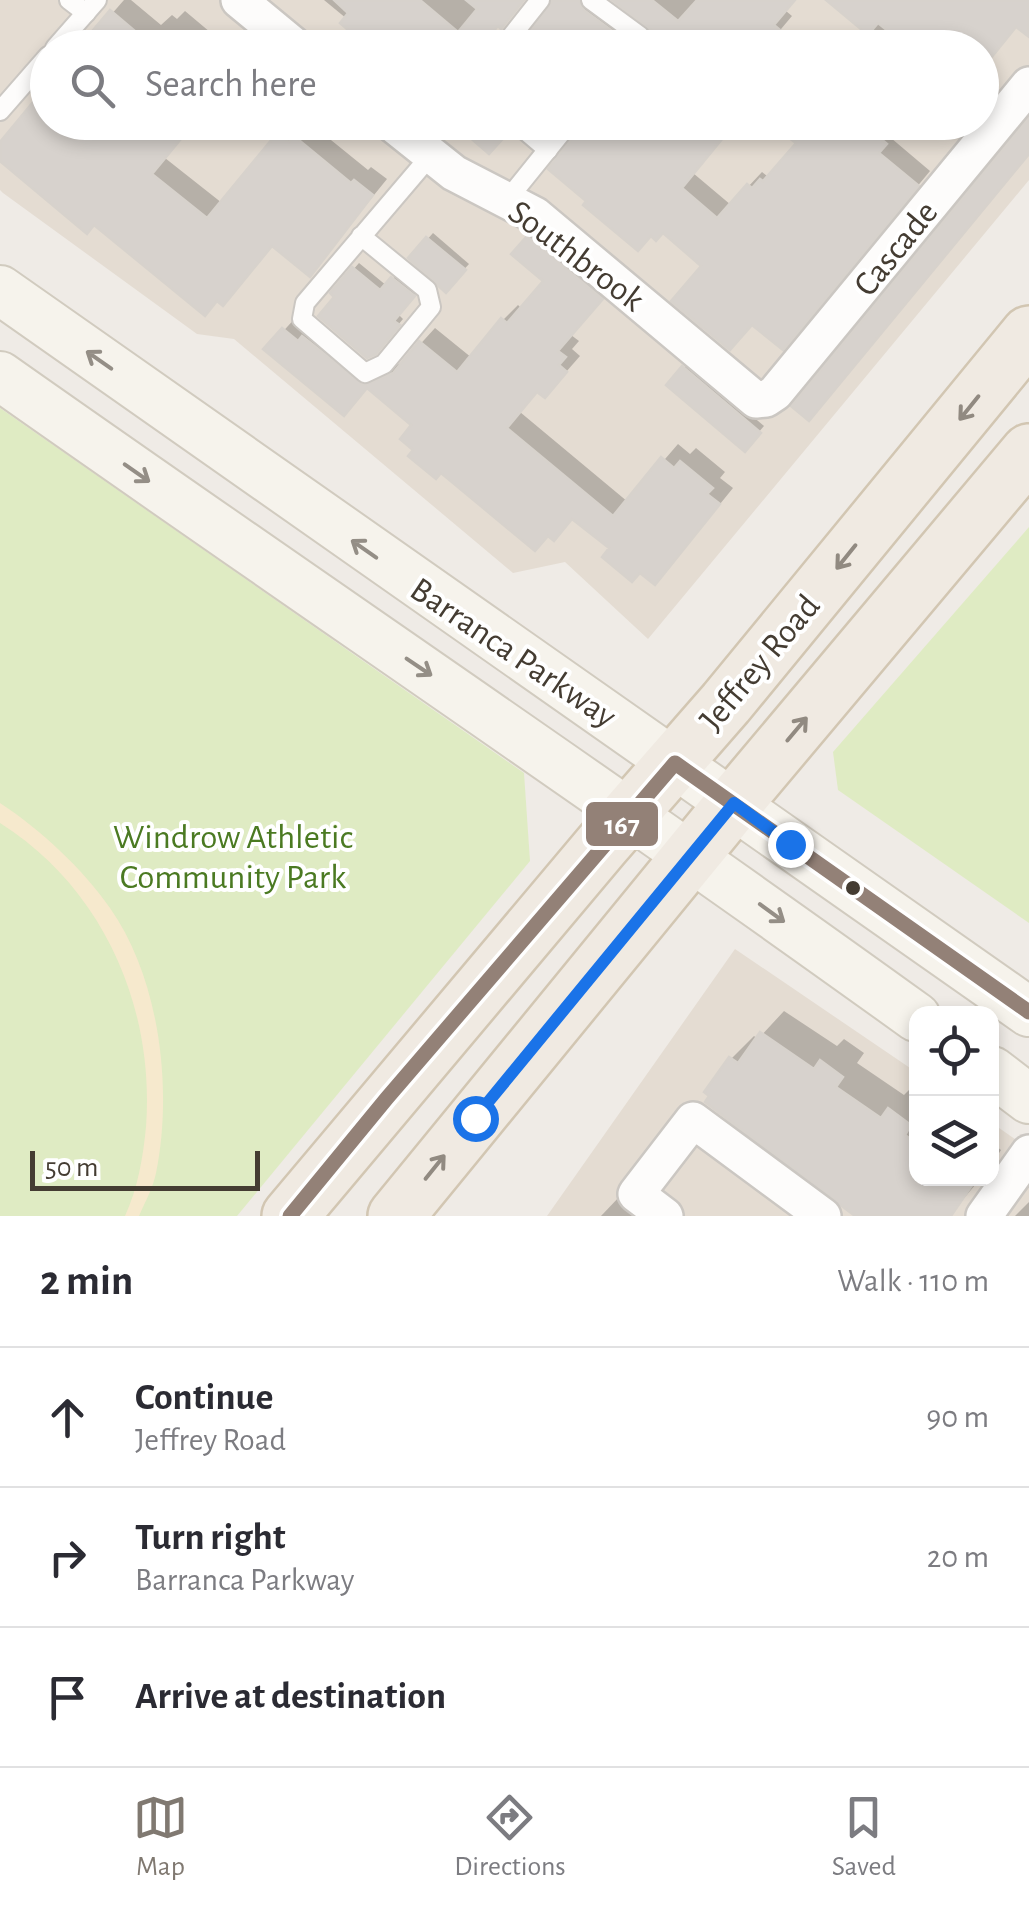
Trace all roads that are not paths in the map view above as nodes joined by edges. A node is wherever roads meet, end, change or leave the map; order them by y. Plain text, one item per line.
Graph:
1 (69, 0) edge
2 (238, 0) edge
3 (540, 0) edge
4 (591, 0) edge
5 (91, 6) edge
6 (70, 30) edge
7 (275, 30) edge
8 (516, 30) edge
9 (632, 30) edge
10 (30, 77) edge
11 (1029, 85) edge
12 (0, 111) edge
13 (999, 121) edge
14 (412, 140) edge
15 (536, 140) edge
16 (556, 140) edge
17 (984, 140) edge
18 (548, 150) junction
19 (430, 154) junction
20 (507, 200) junction
21 (362, 236) junction
22 (0, 290) edge
23 (1029, 334) edge
24 (0, 376) edge
25 (756, 400) joint
26 (1029, 452) edge
27 (674, 763) junction
28 (734, 803) junction
29 (629, 813) junction
30 (692, 856) junction
31 (909, 1012) edge
32 (1029, 1012) edge
33 (999, 1077) edge
34 (1029, 1098) edge
35 (1029, 1153) edge
36 (290, 1216) edge
37 (396, 1216) edge
38 (665, 1216) edge
39 (823, 1216) edge
40 (984, 1216) edge

1 - 5 lane
2 - 7 street
3 - 8 lane
4 - 9 lane
5 - 6 lane
10 - 12 lane
11 - 13 street, Cascade
14 - 19 street, Southbrook
15 - 18 lane
16 - 18 lane
17 - 25 street, Cascade
18 - 20 lane
19 - 20 street, Southbrook
19 - 21 lane
20 - 25 street, Southbrook
21 - 21 lane
27 -> 22 main road, Barranca Parkway
23 -> 27 main road, Jeffrey Road
24 -> 29 main road, Barranca Parkway
28 -> 26 main road, Jeffrey Road
27 - 28 main road, Barranca Parkway
27 - 29 main road, Jeffrey Road
28 - 30 main road, Jeffrey Road
28 - 32 main road, Barranca Parkway
29 - 30 main road, Barranca Parkway
29 - 36 main road, Jeffrey Road
30 -> 31 main road, Barranca Parkway
37 -> 30 main road, Jeffrey Road
33 - 34 main road
35 - 40 street
38 - 39 street

